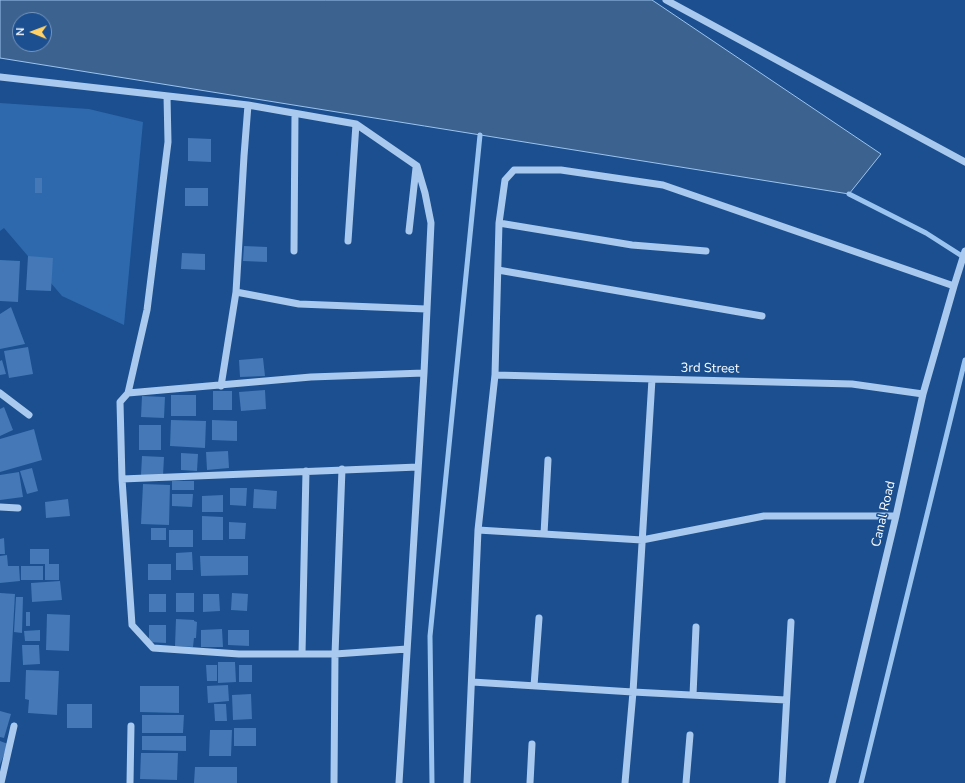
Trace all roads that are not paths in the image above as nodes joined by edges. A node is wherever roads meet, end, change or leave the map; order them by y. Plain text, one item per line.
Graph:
1 (666, 0) edge
2 (0, 77) edge
3 (167, 96) junction
4 (248, 105) junction
5 (295, 114) junction
6 (356, 124) junction
7 (965, 162) edge
8 (417, 166) junction
9 (500, 223) junction
10 (409, 231) dead end
11 (348, 241) dead end
12 (294, 251) dead end
13 (706, 251) dead end
14 (965, 251) edge
15 (498, 270) junction
16 (954, 286) junction
17 (236, 292) junction
18 (426, 309) junction
19 (762, 316) dead end
20 (424, 373) junction
21 (495, 375) junction
22 (652, 379) junction
23 (221, 386) junction
24 (0, 393) edge
25 (128, 393) junction
26 (923, 394) junction
27 (29, 415) dead end
28 (548, 460) dead end
29 (418, 467) junction
30 (342, 469) junction
31 (306, 471) junction
32 (122, 480) junction
33 (0, 507) edge
34 (18, 508) dead end
35 (896, 516) junction
36 (478, 530) junction
37 (544, 534) junction
38 (642, 540) junction
39 (539, 618) dead end
40 (791, 622) dead end
41 (696, 627) dead end
42 (407, 649) junction
43 (302, 654) junction
44 (335, 654) junction
45 (472, 682) junction
46 (534, 686) junction
47 (633, 692) junction
48 (693, 695) junction
49 (786, 700) junction
50 (14, 726) dead end
51 (131, 726) dead end
52 (690, 735) dead end
53 (532, 744) dead end
54 (1, 783) edge
55 (130, 783) edge
56 (334, 783) edge
57 (399, 783) edge
58 (467, 783) edge
59 (530, 783) edge
60 (625, 783) edge
61 (686, 783) edge
62 (782, 783) edge
63 (832, 783) edge

1 - 7 street
2 - 3 street
3 - 4 street
3 - 25 street
4 - 5 street
4 - 17 street
5 - 6 street
5 - 12 street
6 - 8 street
6 - 11 street
8 - 10 street
8 - 18 street
9 - 13 street
9 - 15 street
9 - 16 street
14 - 16 street, Canal Road
15 - 19 street
15 - 21 street
16 - 26 street, Canal Road
17 - 18 street
17 - 23 street
18 - 20 street
20 - 23 street
20 - 29 street
21 - 22 street, 3rd Street
21 - 36 street
22 - 26 street, 3rd Street
22 - 38 street
23 - 25 street
24 - 27 street
25 - 32 street
26 - 35 street, Canal Road
28 - 37 street
29 - 30 street
29 - 42 street
30 - 31 street
30 - 44 street
31 - 32 street
31 - 43 street
32 - 43 street
33 - 34 street
35 - 38 street
35 - 63 street, Canal Road
36 - 37 street
36 - 45 street
37 - 38 street
38 - 47 street
39 - 46 street
40 - 49 street
41 - 48 street
42 - 44 street
42 - 57 street
43 - 44 street
44 - 56 street
45 - 46 street
45 - 58 street
46 - 47 street
47 - 48 street
47 - 60 street
48 - 49 street
49 - 62 street
50 - 54 street
51 - 55 street
52 - 61 street
53 - 59 street

